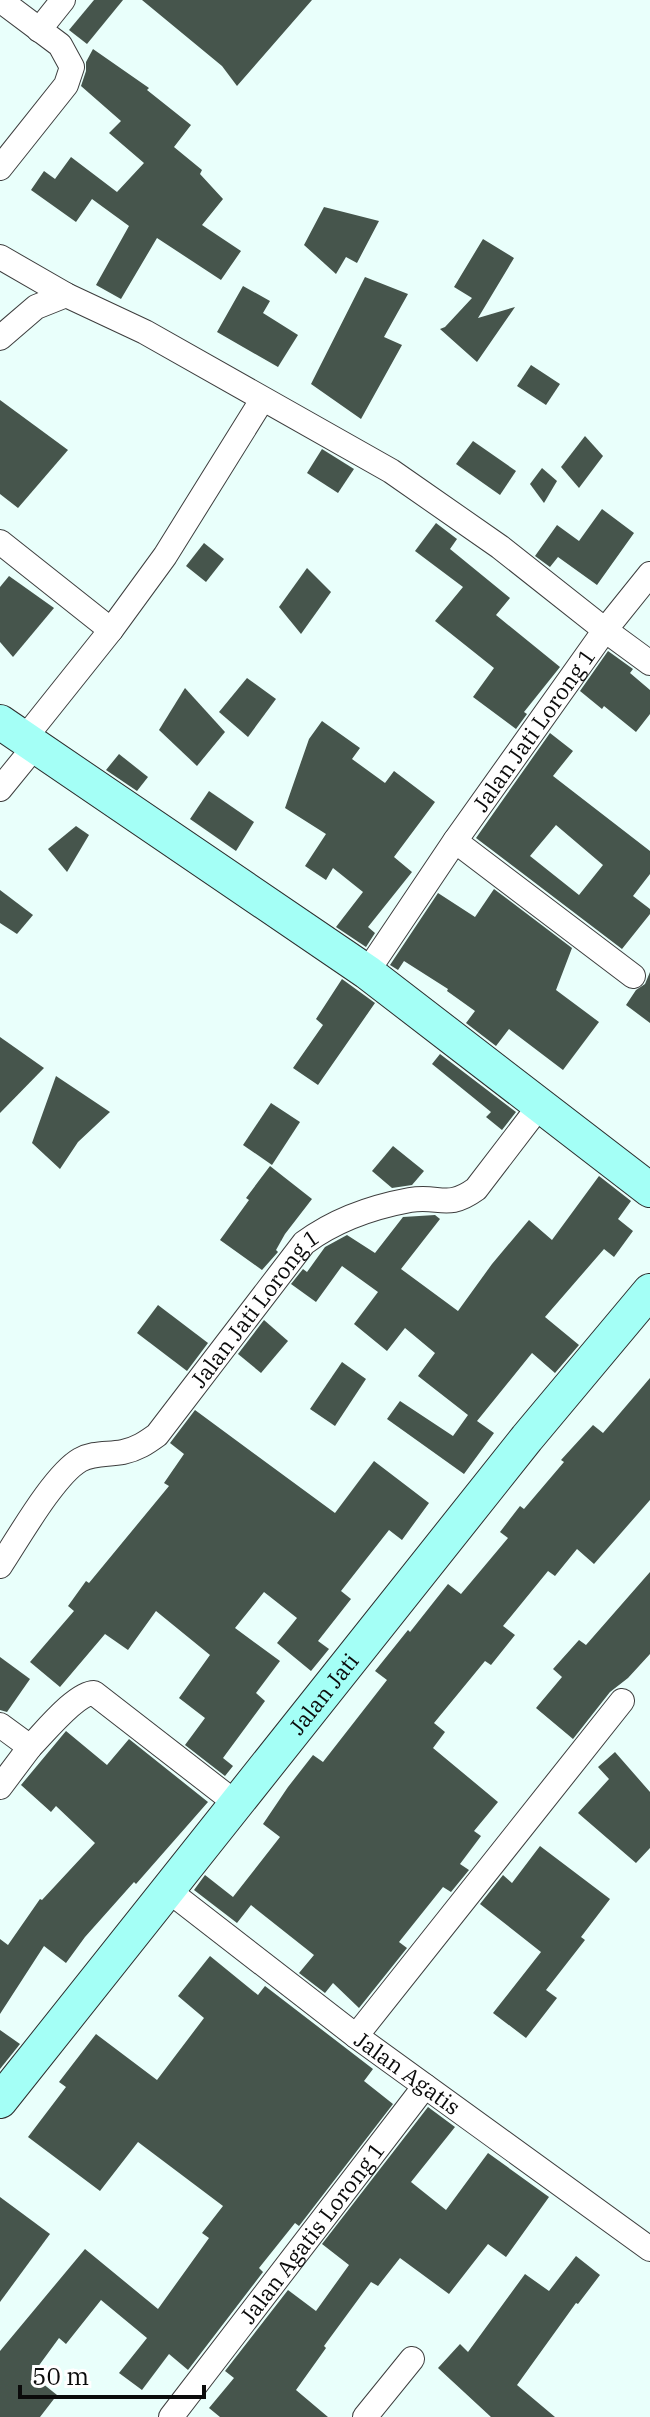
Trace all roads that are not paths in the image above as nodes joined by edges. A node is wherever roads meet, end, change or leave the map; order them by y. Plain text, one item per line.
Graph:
1 (0, 0) edge
2 (63, 0) edge
3 (39, 30) junction
4 (0, 168) edge
5 (0, 257) edge
6 (66, 295) junction
7 (0, 338) edge
8 (262, 400) junction
9 (0, 542) edge
10 (650, 574) edge
11 (111, 630) junction
12 (605, 630) junction
13 (650, 663) edge
14 (20, 736) edge
15 (0, 789) edge
16 (455, 841) junction
17 (367, 972) junction
18 (633, 976) dead end
19 (541, 1104) junction
20 (650, 1190) edge
21 (650, 1291) edge
22 (0, 1566) edge
23 (622, 1701) dead end
24 (0, 1725) edge
25 (30, 1747) junction
26 (0, 1787) edge
27 (237, 1804) junction
28 (169, 1891) junction
29 (356, 2036) junction
30 (425, 2086) junction
31 (2, 2094) edge
32 (650, 2249) edge
33 (412, 2359) dead end
34 (185, 2411) edge
35 (365, 2417) edge

1 - 3 street
2 - 3 street
3 - 4 street
5 - 6 street
6 - 7 street
6 - 8 street
8 - 11 street
8 - 12 street
9 - 11 street
10 - 12 street
11 - 14 street
12 - 13 street, Jalan Jati Lorong 1
12 - 16 street, Jalan Jati Lorong 1
14 - 15 street
14 - 17 street
16 - 17 street, Jalan Jati Lorong 1
16 - 18 street
17 - 19 street
19 - 20 street
19 - 22 street, Jalan Jati Lorong 1
21 - 27 street, Jalan Jati
23 - 29 street
24 - 25 street
25 - 26 street
25 - 27 street
27 - 28 street, Jalan Jati
28 - 29 street, Jalan Agatis
28 - 31 street, Jalan Jati
29 - 30 street, Jalan Agatis
30 - 32 street, Jalan Agatis
30 - 34 street, Jalan Agatis Lorong 1
33 - 35 street

